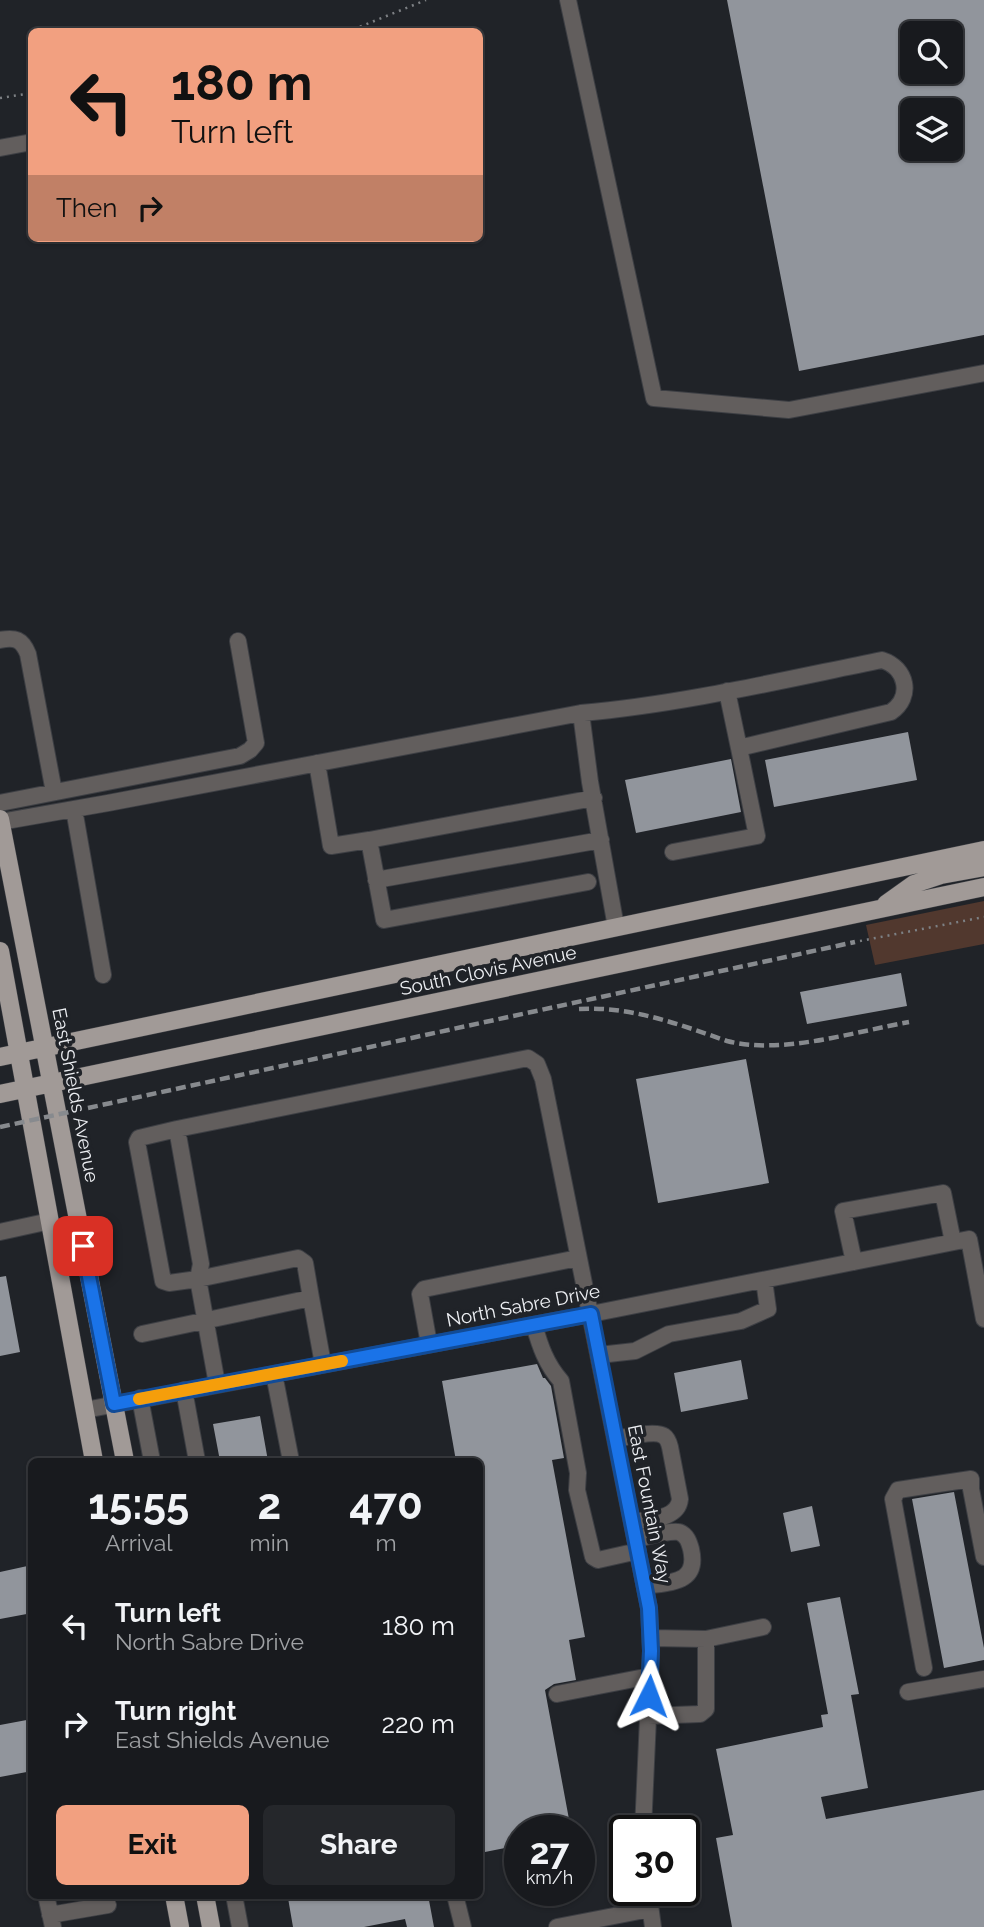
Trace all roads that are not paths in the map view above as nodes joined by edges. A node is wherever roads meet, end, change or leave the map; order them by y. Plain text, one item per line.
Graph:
1 (568, 0) edge
2 (28, 143) edge
3 (0, 148) edge
4 (984, 373) edge
5 (0, 640) edge
6 (238, 641) dead end
7 (727, 691) junction
8 (581, 713) junction
9 (739, 748) junction
10 (317, 763) junction
11 (54, 792) junction
12 (594, 798) junction
13 (0, 803) edge
14 (74, 809) junction
15 (0, 821) edge
16 (369, 840) junction
17 (601, 840) junction
18 (984, 850) edge
19 (673, 852) dead end
20 (984, 867) edge
21 (376, 880) junction
22 (588, 881) dead end
23 (984, 887) edge
24 (880, 908) junction
25 (617, 927) junction
26 (0, 954) edge
27 (103, 975) dead end
28 (46, 1047) junction
29 (20, 1052) junction
30 (0, 1057) edge
31 (52, 1083) junction
32 (26, 1088) junction
33 (0, 1094) edge
34 (177, 1129) junction
35 (50, 1222) junction
36 (0, 1232) edge
37 (961, 1241) junction
38 (578, 1258) junction
39 (853, 1262) junction
40 (198, 1279) junction
41 (764, 1280) junction
42 (311, 1298) junction
43 (591, 1314) junction
44 (984, 1319) edge
45 (205, 1321) junction
46 (534, 1325) junction
47 (142, 1334) dead end
48 (429, 1345) junction
49 (599, 1355) junction
50 (323, 1364) junction
51 (274, 1374) junction
52 (217, 1384) junction
53 (184, 1390) junction
54 (141, 1398) junction
55 (114, 1404) junction
56 (85, 1410) junction
57 (616, 1439) junction
58 (93, 1458) edge
59 (124, 1458) edge
60 (151, 1458) edge
61 (196, 1458) edge
62 (290, 1458) edge
63 (977, 1478) edge
64 (632, 1522) junction
65 (637, 1545) junction
66 (984, 1557) edge
67 (645, 1586) junction
68 (762, 1627) dead end
69 (650, 1638) junction
70 (706, 1639) junction
71 (924, 1668) dead end
72 (650, 1676) junction
73 (984, 1679) edge
74 (908, 1692) dead end
75 (557, 1694) dead end
76 (648, 1716) junction
77 (644, 1815) edge
78 (47, 1899) edge
79 (175, 1899) edge
80 (206, 1899) edge
81 (235, 1899) edge
82 (456, 1899) edge
83 (108, 1905) dead end
84 (650, 1906) edge
85 (650, 1909) junction
86 (48, 1923) edge
87 (180, 1927) edge
88 (211, 1927) edge
89 (240, 1927) edge
90 (463, 1927) edge
91 (557, 1927) edge
92 (653, 1927) edge

1 - 4 street
2 - 3 street
5 - 11 street
6 - 11 street
7 - 8 street
7 - 9 street
7 - 9 street
8 - 10 street
8 - 12 street
9 - 19 street
10 - 14 street
10 - 16 street
11 - 13 street
12 - 16 street
12 - 17 street
14 - 15 street
14 - 27 street
15 - 28 main road, East Shields Avenue
16 - 21 street
17 - 21 street
17 - 25 street
18 - 25 main road, South Clovis Avenue
20 - 24 main road
21 - 22 street
23 - 24 main road, South Clovis Avenue
24 - 31 main road, South Clovis Avenue
25 - 28 main road, South Clovis Avenue
26 - 29 main road
28 - 29 main road, South Clovis Avenue
28 - 31 main road, East Shields Avenue
29 - 30 main road, South Clovis Avenue
29 - 32 main road
31 - 32 main road, South Clovis Avenue
31 - 55 main road, East Shields Avenue
32 - 33 main road, South Clovis Avenue
32 - 35 main road
34 - 38 street, East Fountain Way
34 - 40 street
34 - 40 street
35 - 36 street
35 - 56 main road
37 - 39 street, North Sabre Drive
37 - 39 street
37 - 44 street
38 - 43 street, East Fountain Way
38 - 48 street
39 - 41 street, North Sabre Drive
40 - 42 street
40 - 45 street
41 - 43 street, North Sabre Drive
41 - 49 street
42 - 45 street
42 - 50 street
43 - 46 street, North Sabre Drive
43 - 49 street, East Fountain Way
45 - 47 street
45 - 52 street
46 - 48 street, North Sabre Drive
46 - 65 street
48 - 50 street, North Sabre Drive
49 - 57 street, East Fountain Way
50 - 51 street, North Sabre Drive
51 - 52 street, North Sabre Drive
51 - 62 street
52 - 53 street, North Sabre Drive
53 - 54 street, North Sabre Drive
53 - 61 street
54 - 55 street, North Sabre Drive
54 - 60 street
55 - 56 street, North Sabre Drive
55 - 59 main road, East Shields Avenue
56 - 58 main road
57 - 64 street, East Fountain Way
57 - 64 street
63 - 66 street
63 - 71 street
64 - 65 street, East Fountain Way
65 - 67 street, East Fountain Way
65 - 67 street
67 - 69 street, East Fountain Way
68 - 70 street
69 - 70 street
69 - 72 street, East Fountain Way
70 - 76 street
72 - 75 street
72 - 76 street, East Fountain Way
73 - 74 street
76 - 77 street, East Fountain Way
78 - 86 street
79 - 87 main road
80 - 88 main road
81 - 89 street
82 - 90 street
83 - 86 street
84 - 85 street
85 - 91 street
85 - 92 street

